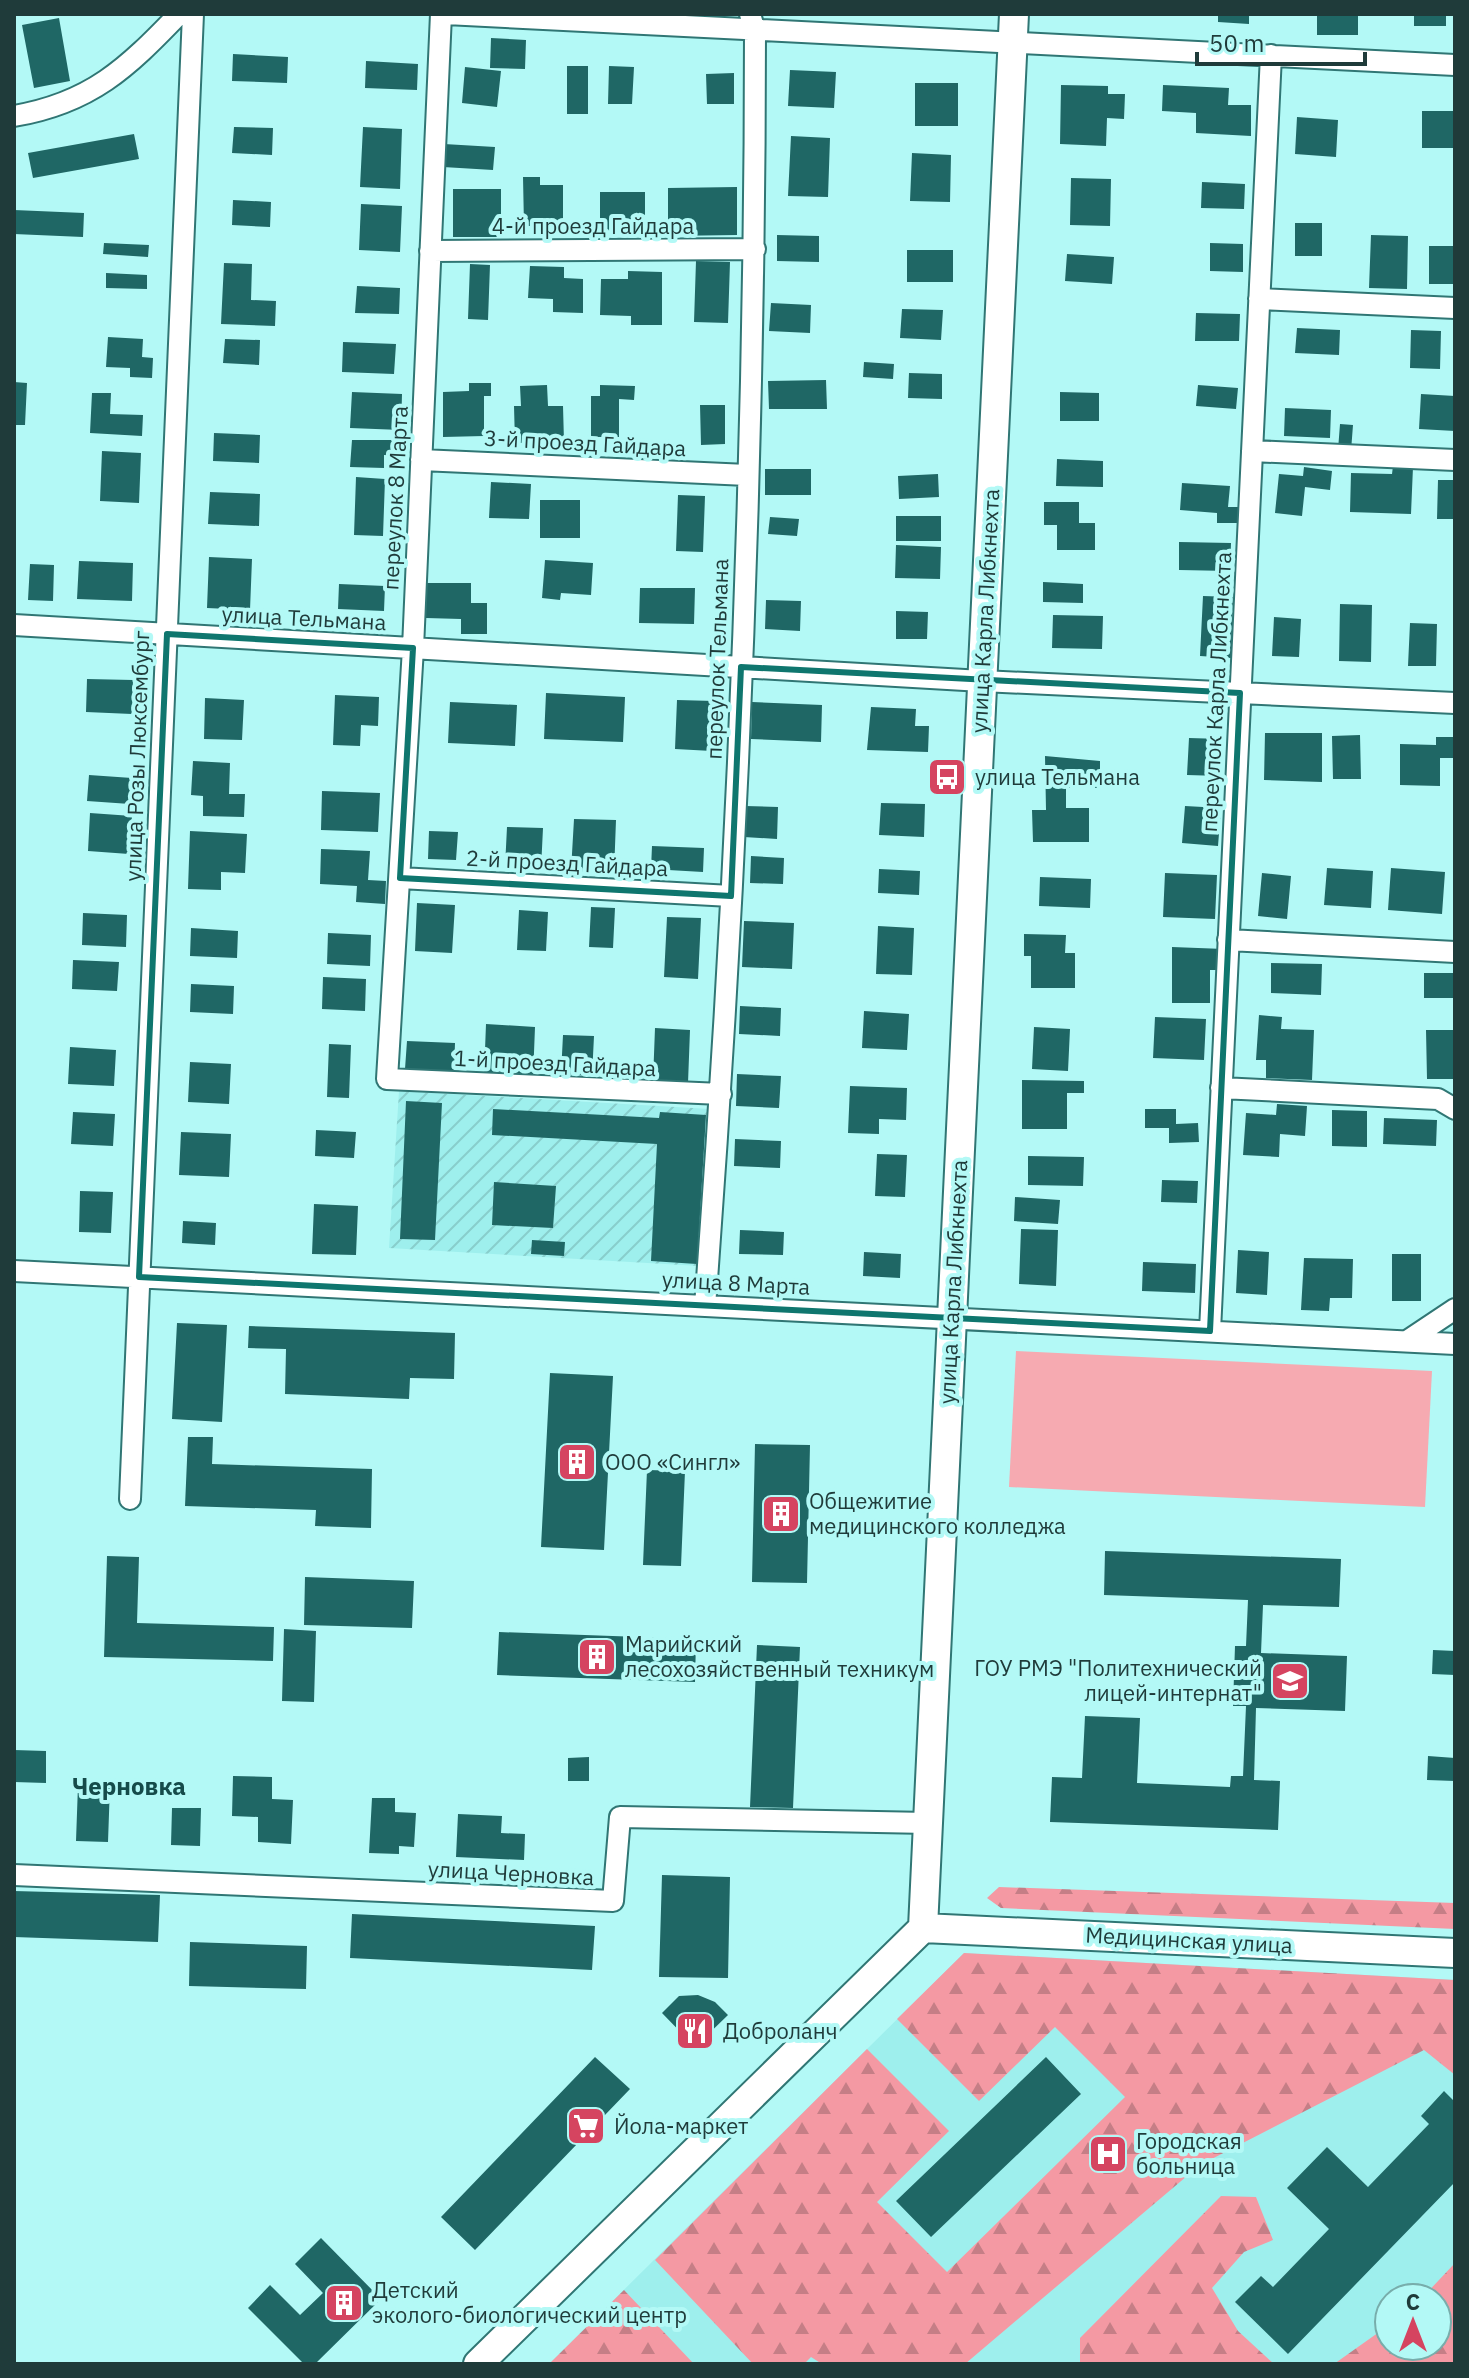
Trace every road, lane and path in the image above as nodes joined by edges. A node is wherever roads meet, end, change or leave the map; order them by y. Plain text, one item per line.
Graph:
1 (179, 14) edge
2 (193, 14) edge
3 (444, 14) edge
4 (1014, 14) edge
5 (753, 22) edge
6 (1012, 42) junction
7 (1271, 55) junction
8 (1455, 65) edge
9 (14, 116) edge
10 (755, 249) junction
11 (430, 251) junction
12 (1259, 299) junction
13 (1455, 308) edge
14 (1252, 451) junction
15 (421, 460) junction
16 (1455, 460) edge
17 (747, 475) junction
18 (14, 625) edge
19 (167, 634) junction
20 (413, 648) junction
21 (741, 667) junction
22 (982, 681) junction
23 (1240, 693) junction
24 (1455, 703) edge
25 (400, 878) junction
26 (731, 896) junction
27 (1228, 940) junction
28 (1455, 952) edge
29 (387, 1079) joint
30 (1221, 1088) junction
31 (721, 1094) junction
32 (1455, 1109) edge
33 (14, 1271) edge
34 (139, 1277) junction
35 (705, 1306) junction
36 (1455, 1309) edge
37 (952, 1318) junction
38 (1210, 1331) junction
39 (1407, 1341) junction
40 (1455, 1344) edge
41 (130, 1499) dead end
42 (928, 1823) junction
43 (14, 1875) edge
44 (923, 1928) junction
45 (1455, 1953) edge
46 (478, 2364) edge

1 - 9 street
2 - 19 street, улица Розы Люксембург
3 - 5 street
3 - 11 street, переулок 8 Марта
4 - 6 main road, улица Карла Либкнехта
5 - 6 street
5 - 10 street, переулок Тельмана
6 - 7 street
6 - 22 main road, улица Карла Либкнехта
7 - 8 street
7 - 12 street, переулок Карла Либкнехта
10 - 11 street, 4-й проезд Гайдара
10 - 17 street, переулок Тельмана
11 - 15 street, переулок 8 Марта
12 - 13 street
12 - 14 street, переулок Карла Либкнехта
14 - 16 street
14 - 23 street, переулок Карла Либкнехта
15 - 17 street, 3-й проезд Гайдара
15 - 20 street, переулок 8 Марта
17 - 21 street, переулок Тельмана
18 - 19 street, улица Тельмана
19 - 20 street, улица Тельмана
19 - 34 street, улица Розы Люксембург
20 - 21 street, улица Тельмана
20 - 25 street, переулок 8 Марта
21 - 22 street, улица Тельмана
21 - 26 street, переулок Тельмана
22 - 23 street, улица Тельмана
22 - 37 main road, улица Карла Либкнехта
23 - 24 street, улица Тельмана
23 - 27 street, переулок Карла Либкнехта
25 - 26 street, 2-й проезд Гайдара
25 - 29 street, переулок 8 Марта
26 - 31 street, переулок Тельмана
27 - 28 street
27 - 30 street, переулок Карла Либкнехта
29 - 31 street, 1-й проезд Гайдара
30 - 32 street
30 - 38 street, переулок Карла Либкнехта
31 - 35 street, переулок Тельмана
33 - 34 street, улица 8 Марта
34 - 35 street, улица 8 Марта
34 - 41 street, улица Розы Люксембург
35 - 37 street, улица 8 Марта
36 - 39 street
37 - 38 street, улица 8 Марта
37 - 42 main road, улица Карла Либкнехта
38 - 39 street, улица 8 Марта
39 - 40 street, улица 8 Марта
42 - 43 street, улица Черновка
42 - 44 main road, улица Карла Либкнехта
44 - 45 main road, Медицинская улица
44 - 46 main road

